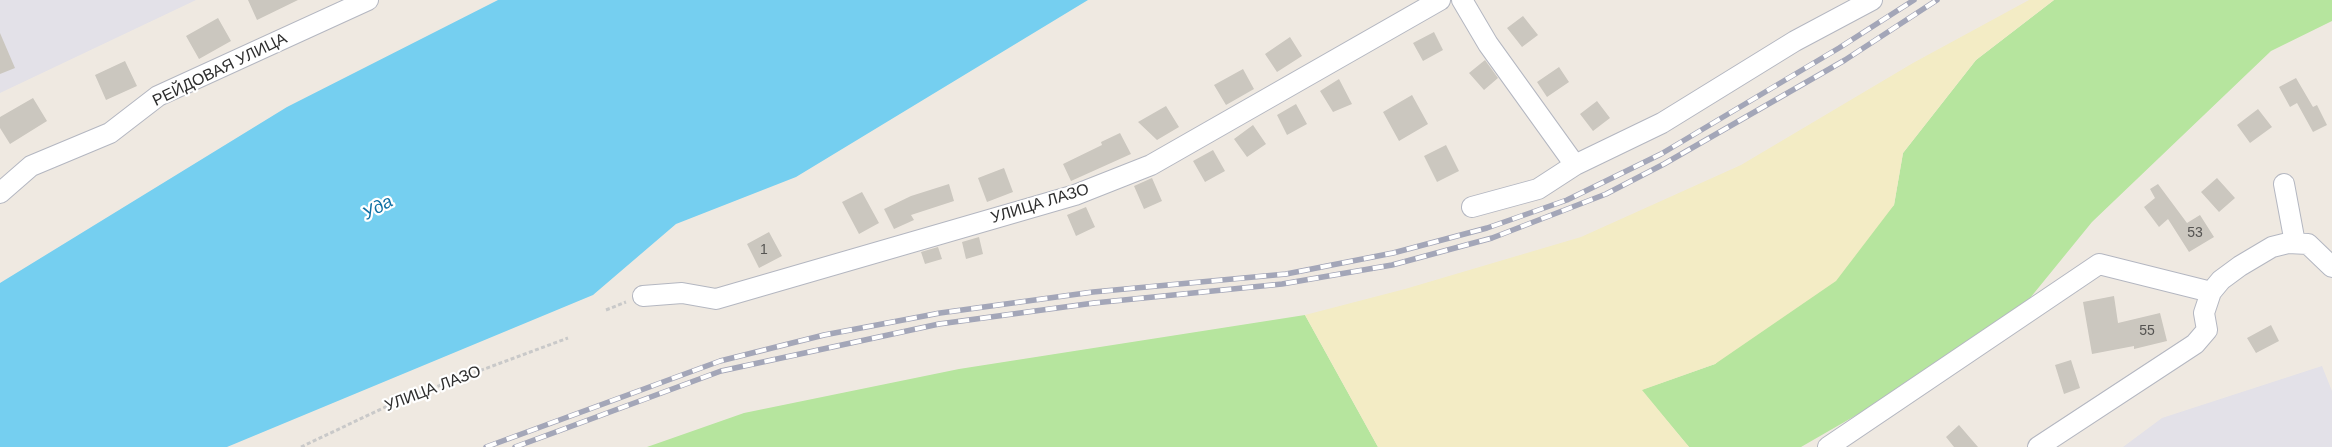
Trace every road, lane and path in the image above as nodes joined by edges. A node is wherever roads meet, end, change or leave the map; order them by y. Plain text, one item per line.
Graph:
1 (368, 0) edge
2 (1440, 0) edge
3 (1462, 0) edge
4 (1872, 0) edge
5 (1575, 165) junction
6 (2284, 184) dead end
7 (0, 193) edge
8 (1472, 207) dead end
9 (2295, 243) junction
10 (2332, 267) edge
11 (2211, 292) junction
12 (643, 296) joint
13 (606, 310) dead end
14 (568, 338) dead end
15 (301, 447) edge
16 (1828, 447) edge
17 (2038, 447) edge

1 - 7 street, РЕЙДОВАЯ УЛИЦА
2 - 12 street, УЛИЦА ЛАЗО
3 - 5 street
4 - 5 street
5 - 8 street
6 - 9 street
9 - 10 street
9 - 11 street
11 - 16 street
11 - 17 street
12 - 13 path
14 - 15 path, УЛИЦА ЛАЗО

